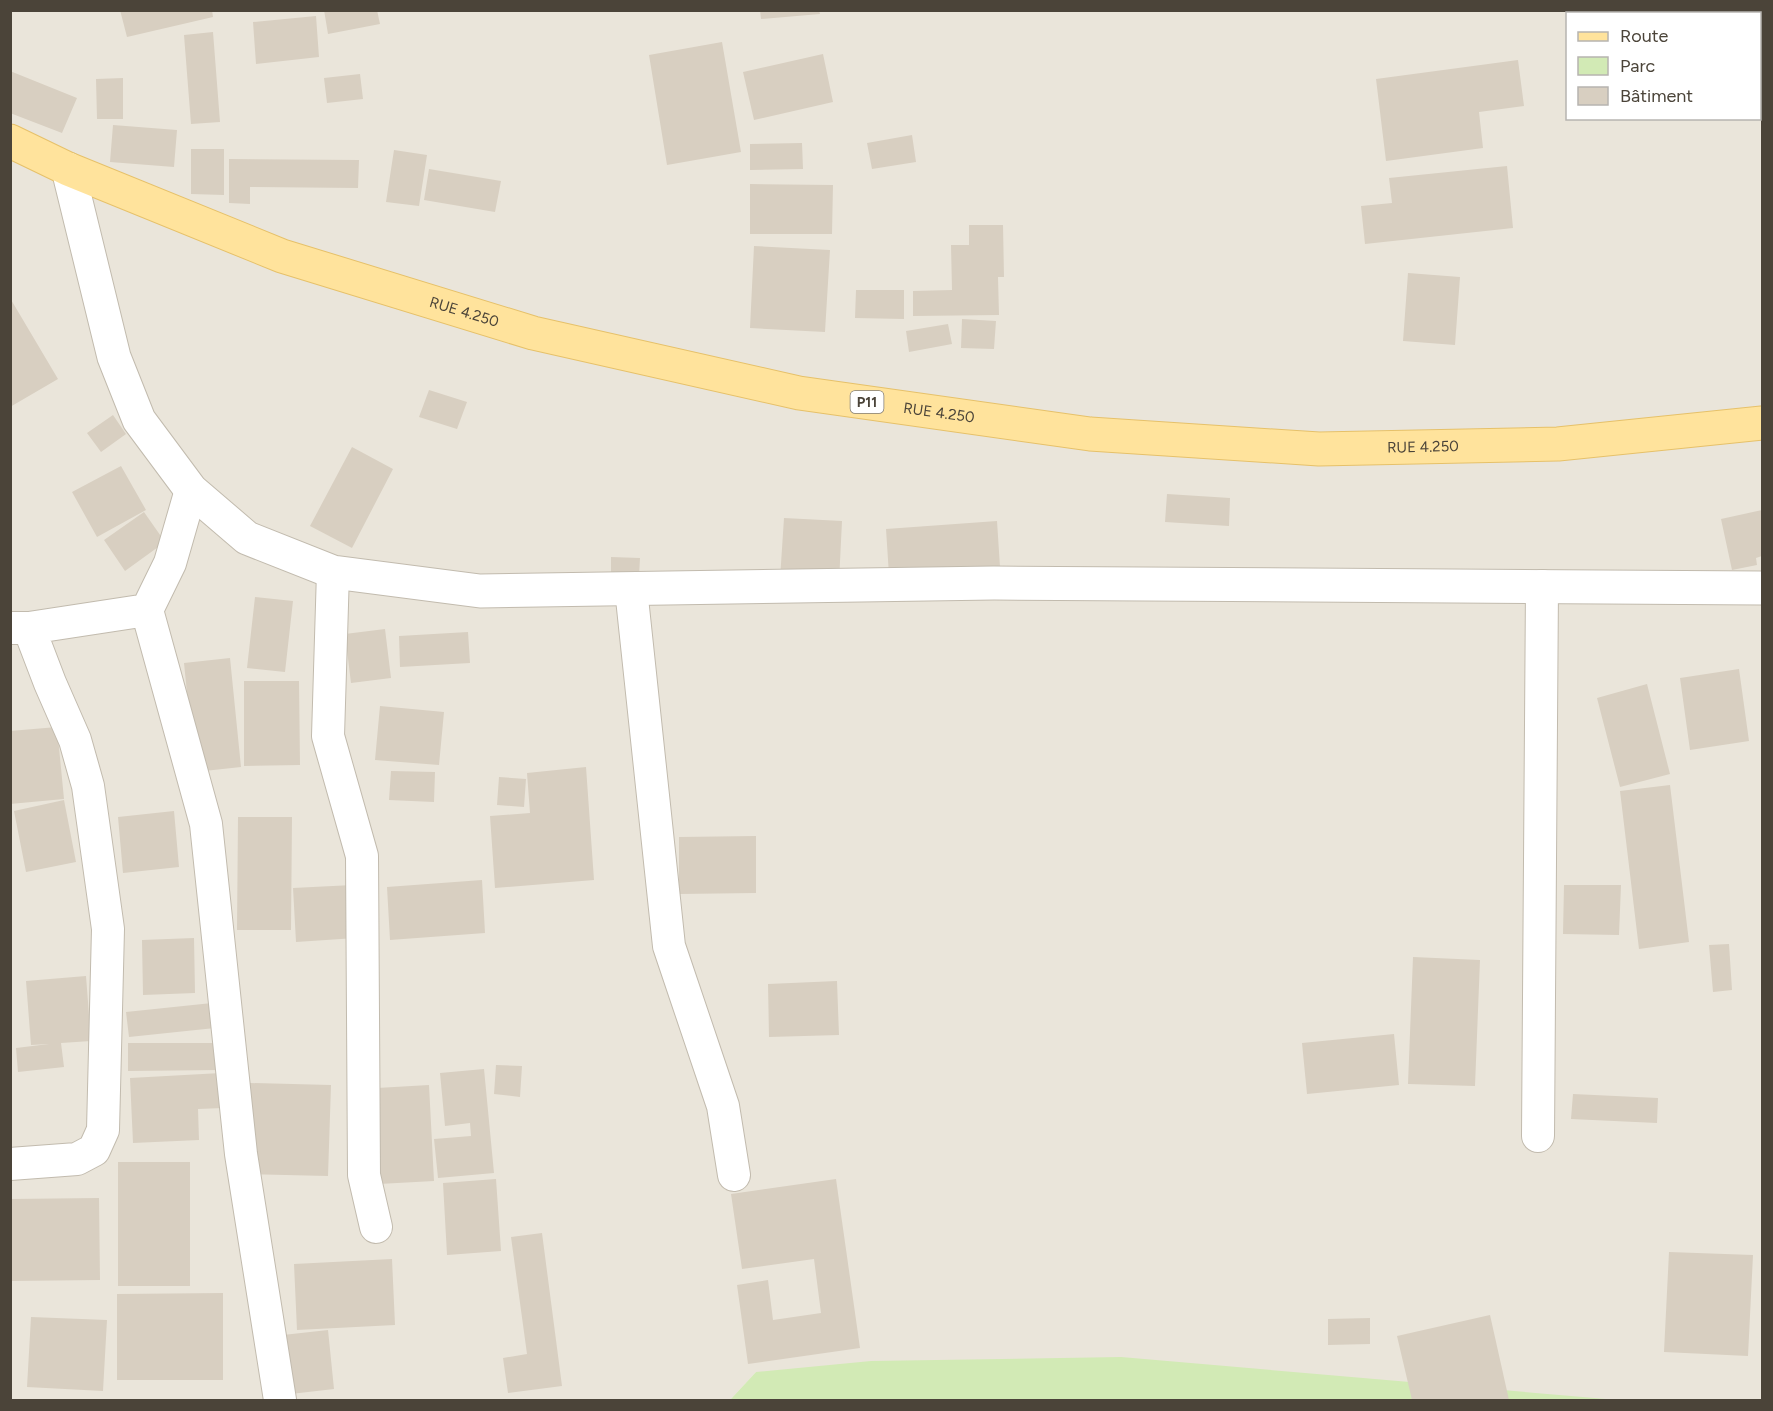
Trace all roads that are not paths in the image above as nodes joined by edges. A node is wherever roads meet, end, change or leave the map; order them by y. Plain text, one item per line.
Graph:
1 (10, 141) edge
2 (68, 170) junction
3 (1762, 423) edge
4 (191, 490) junction
5 (333, 572) junction
6 (1542, 586) junction
7 (1762, 588) edge
8 (631, 589) junction
9 (147, 610) junction
10 (20, 628) edge
11 (1538, 1136) dead end
12 (10, 1164) edge
13 (734, 1175) dead end
14 (376, 1227) dead end
15 (280, 1401) edge

1 - 2 main road, RUE 4.250 / P11
2 - 3 main road, RUE 4.250 / P11
2 - 4 street
4 - 5 street
4 - 9 street
5 - 8 street
5 - 14 street
6 - 7 street
6 - 8 street
6 - 11 street
8 - 13 street
9 - 10 street
9 - 15 street
10 - 12 street

